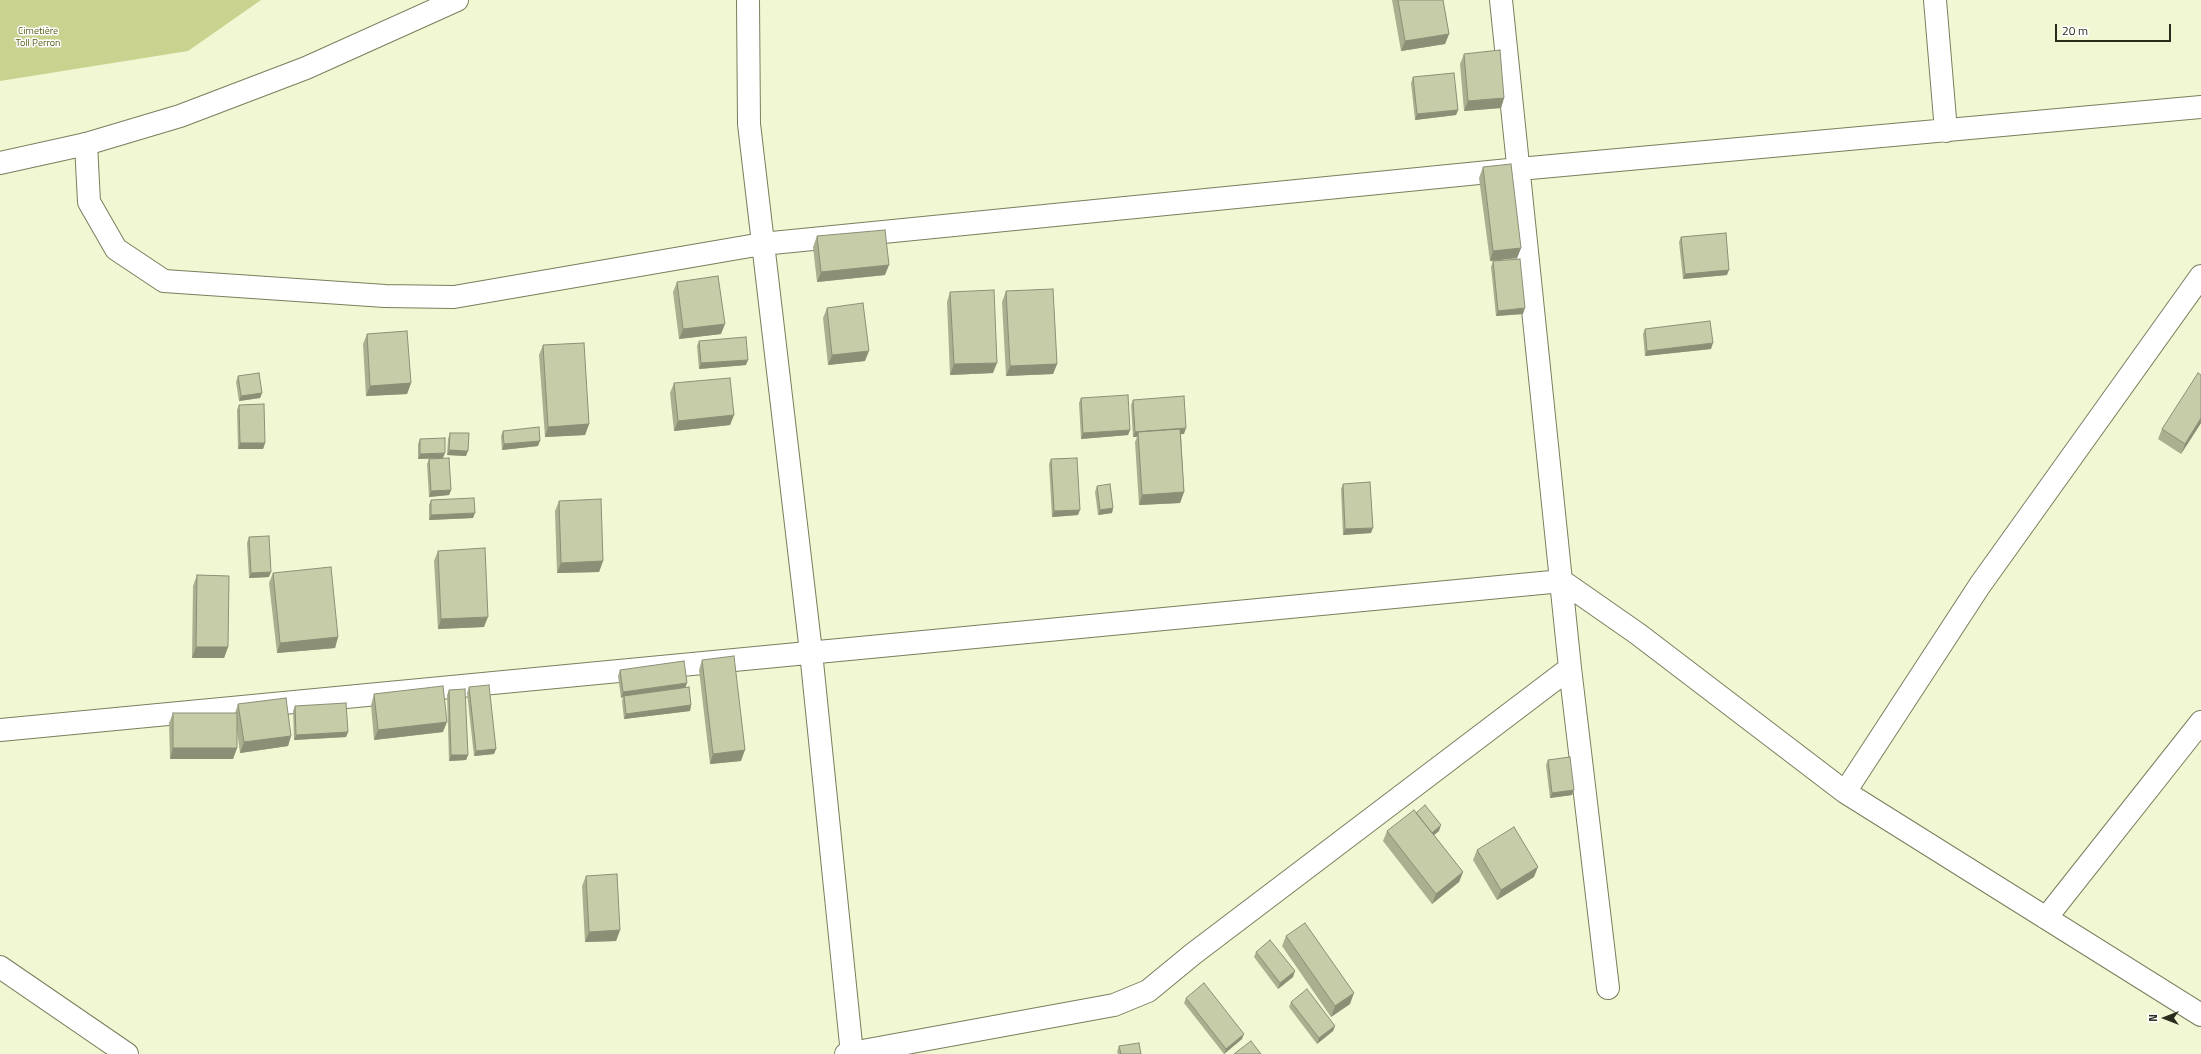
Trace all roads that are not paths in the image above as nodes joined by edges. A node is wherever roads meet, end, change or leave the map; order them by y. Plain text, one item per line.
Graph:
1 (457, 0) edge
2 (748, 0) edge
3 (1501, 0) edge
4 (1935, 0) edge
5 (2201, 107) edge
6 (1946, 131) junction
7 (86, 144) junction
8 (0, 163) edge
9 (1519, 169) junction
10 (762, 244) junction
11 (2201, 276) edge
12 (1562, 581) junction
13 (811, 652) junction
14 (1570, 668) junction
15 (2201, 722) edge
16 (0, 730) edge
17 (1845, 792) junction
18 (2046, 918) junction
19 (0, 967) edge
20 (1608, 988) dead end
21 (2201, 1015) edge
22 (127, 1054) edge
23 (846, 1054) edge
24 (852, 1054) edge

1 - 7 street
2 - 10 street
3 - 9 street
4 - 6 street
5 - 6 street
6 - 9 street
7 - 8 street
7 - 10 street
9 - 10 street
9 - 12 street
10 - 13 street
11 - 17 street
12 - 13 street
12 - 14 street
12 - 17 street
13 - 16 street
13 - 24 street
14 - 20 street
14 - 24 street
15 - 18 street
17 - 18 street
18 - 21 street
19 - 22 street
23 - 24 street

